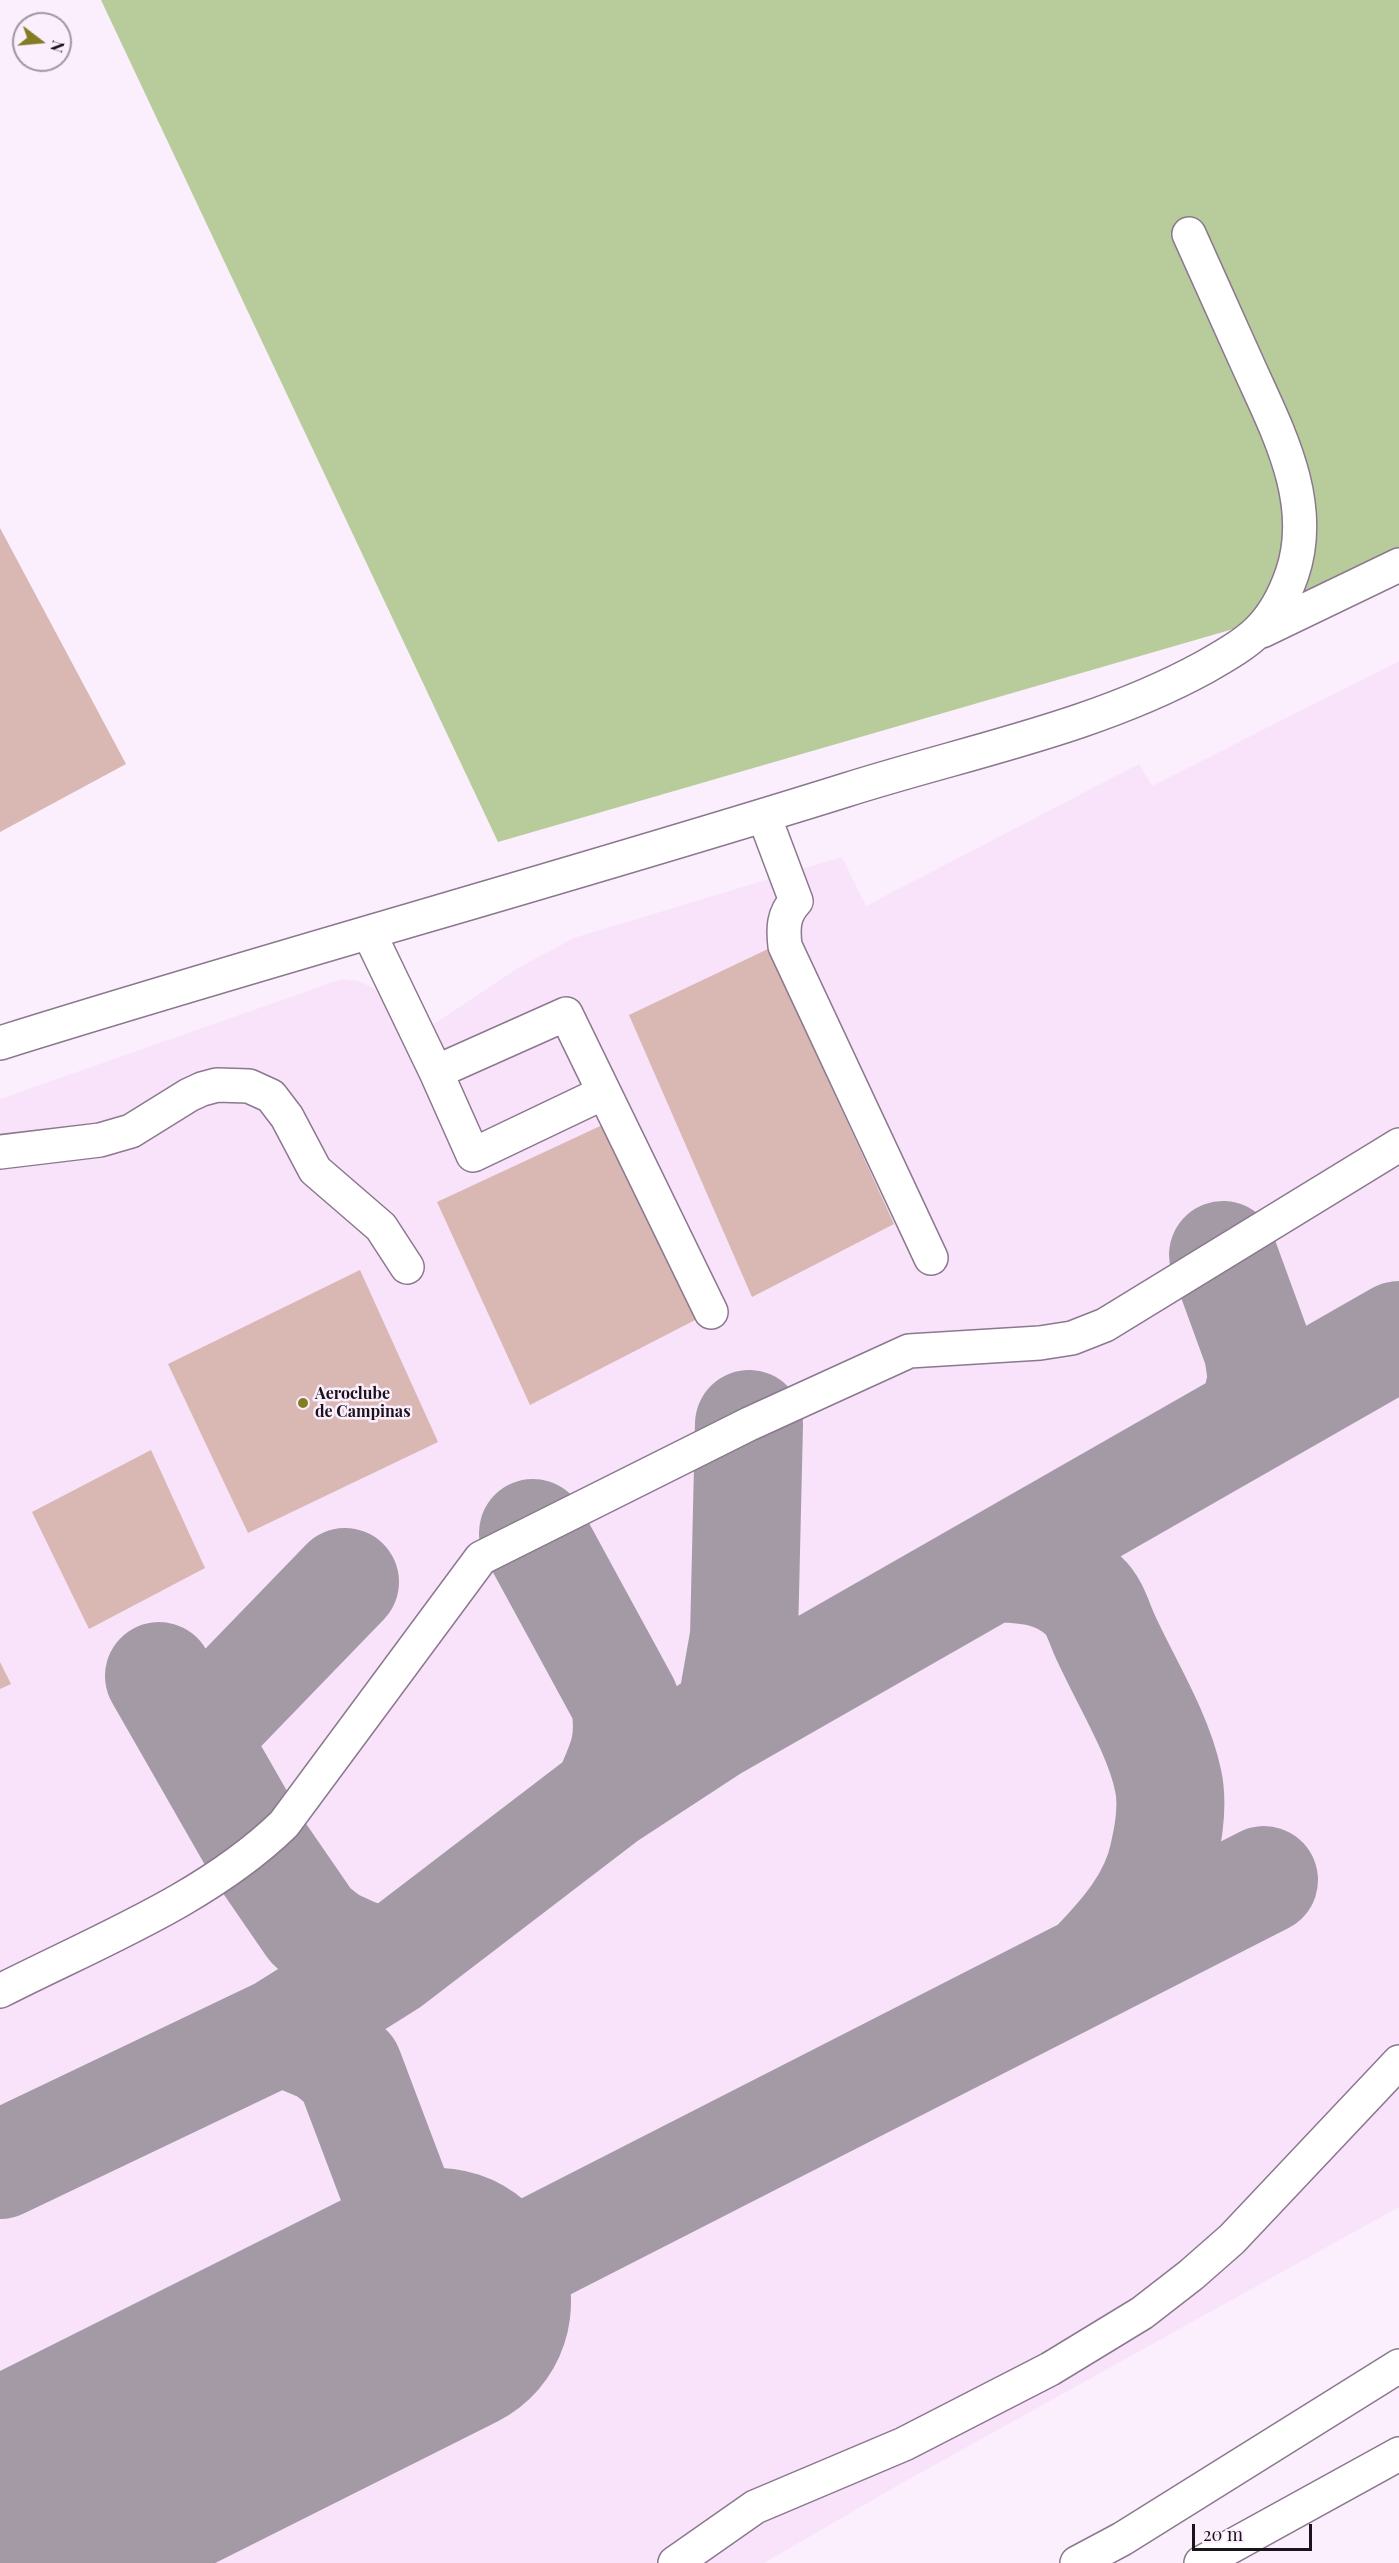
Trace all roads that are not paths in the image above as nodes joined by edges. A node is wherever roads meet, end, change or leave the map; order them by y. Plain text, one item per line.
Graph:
1 (1189, 234) dead end
2 (1399, 566) edge
3 (1262, 631) junction
4 (764, 816) junction
5 (369, 933) junction
6 (0, 1042) edge
7 (436, 1072) junction
8 (603, 1093) junction
9 (1399, 1145) edge
10 (0, 1152) edge
11 (932, 1258) dead end
12 (406, 1267) dead end
13 (711, 1312) dead end
14 (0, 1991) edge
15 (1399, 2062) edge
16 (1399, 2366) edge
17 (1399, 2454) edge
18 (675, 2563) edge
19 (1077, 2563) edge
20 (1201, 2563) edge

1 - 3 street
2 - 3 street
3 - 4 street
4 - 5 street
4 - 11 street
5 - 6 street
5 - 7 street
7 - 8 street
7 - 8 street
8 - 13 street
9 - 14 street
10 - 12 street
15 - 18 street
16 - 19 street
17 - 20 street

